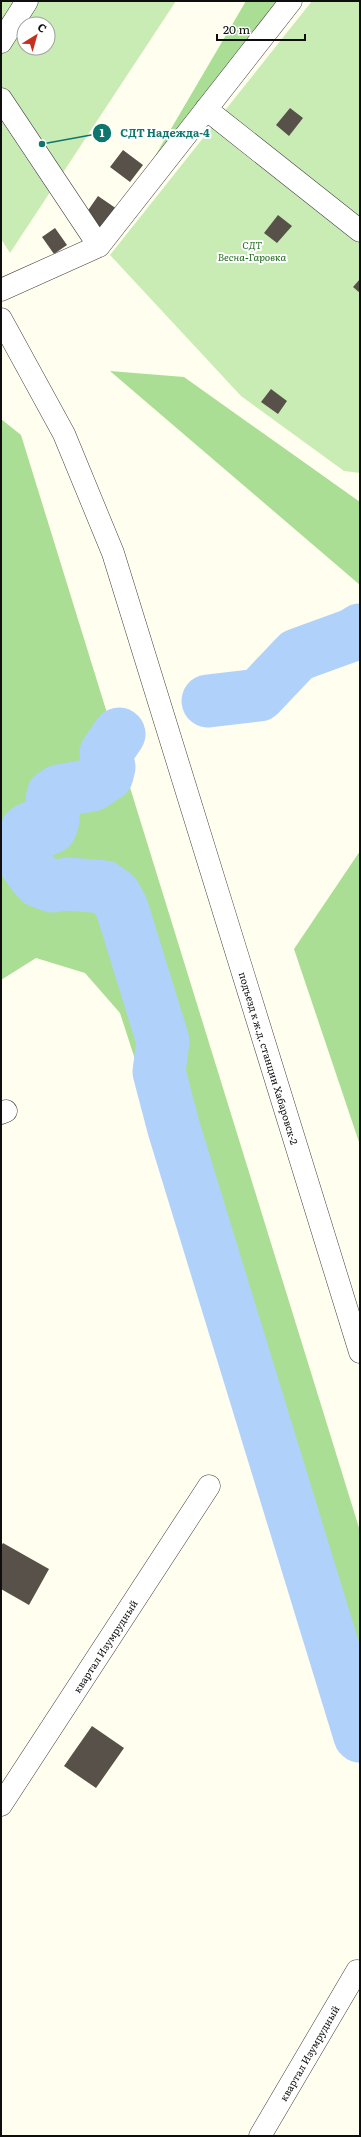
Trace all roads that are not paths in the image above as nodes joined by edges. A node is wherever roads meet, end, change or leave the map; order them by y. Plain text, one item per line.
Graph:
1 (27, 1) edge
2 (291, 1) edge
3 (1, 42) edge
4 (1, 99) edge
5 (206, 109) junction
6 (360, 231) edge
7 (99, 246) junction
8 (1, 290) edge
9 (1, 319) edge
10 (360, 1352) edge
11 (209, 1486) dead end
12 (1, 1805) edge
13 (357, 1971) dead end
14 (260, 2136) edge

1 - 3 street
2 - 5 street
4 - 7 street
5 - 6 street
5 - 7 street
7 - 8 street
9 - 10 street, подъезд к ж.д. станции Хабаровск-2
11 - 12 street, квартал Изумрудный
13 - 14 street, квартал Изумрудный

